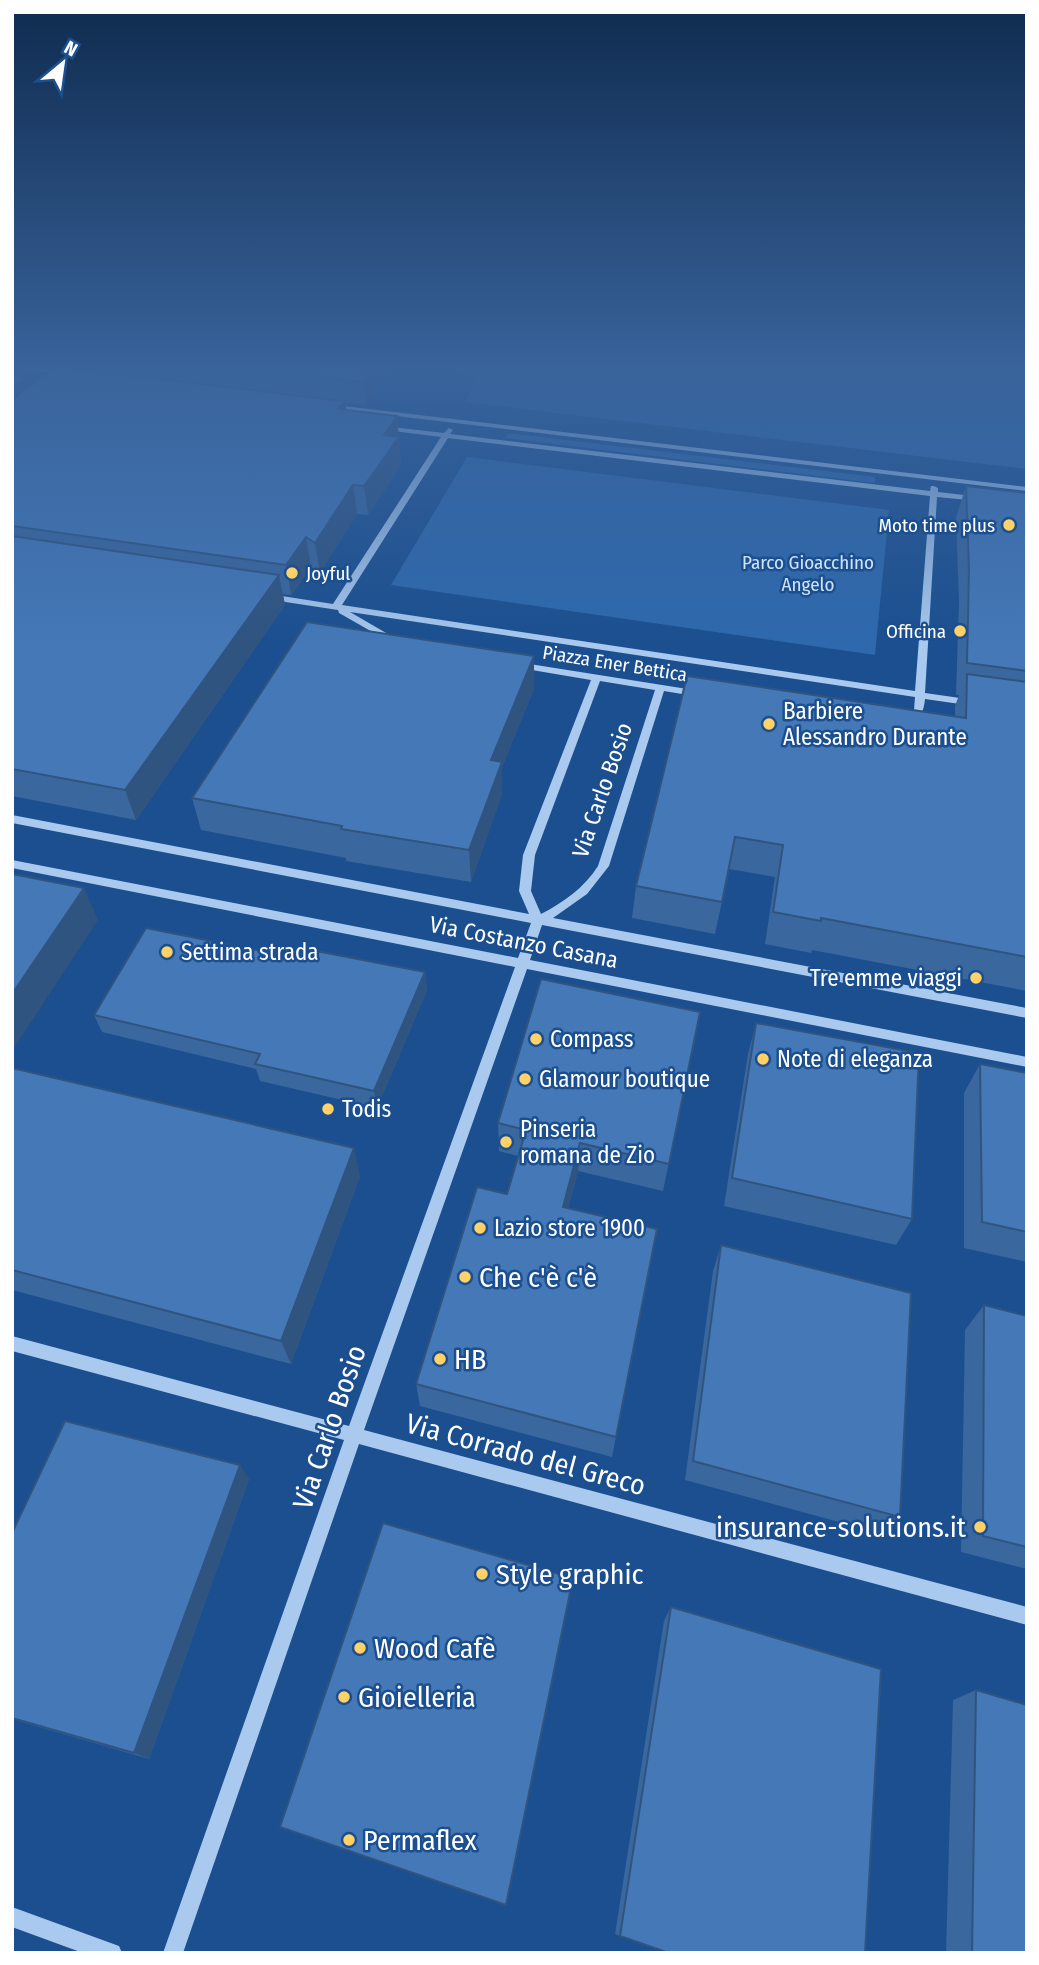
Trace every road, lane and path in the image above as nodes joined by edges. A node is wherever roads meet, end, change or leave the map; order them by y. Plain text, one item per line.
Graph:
1 (430, 461) edge
2 (657, 461) edge
3 (788, 461) edge
4 (933, 478) junction
5 (1027, 489) edge
6 (934, 493) junction
7 (987, 500) edge
8 (255, 595) edge
9 (336, 607) junction
10 (405, 645) edge
11 (504, 663) edge
12 (596, 678) junction
13 (660, 688) junction
14 (711, 695) edge
15 (920, 695) junction
16 (981, 704) edge
17 (892, 723) edge
18 (12, 819) edge
19 (12, 864) edge
20 (538, 920) junction
21 (523, 963) junction
22 (1027, 1013) edge
23 (1027, 1062) edge
24 (12, 1343) edge
25 (354, 1434) junction
26 (1027, 1616) edge
27 (12, 1917) edge
28 (112, 1953) edge
29 (173, 1953) edge

1 - 9 street
2 - 6 street
3 - 4 street
4 - 5 street
4 - 6 street
6 - 7 street
6 - 15 street
8 - 9 street
9 - 10 street
9 - 15 street, Piazza Ener Bettica
11 - 12 street, Piazza Ener Bettica
12 - 13 street, Piazza Ener Bettica
12 - 20 street, Via Carlo Bosio
13 - 14 street, Piazza Ener Bettica
13 - 20 street, Via Carlo Bosio
15 - 16 street, Piazza Ener Bettica
15 - 17 street
18 - 20 street, Via Costanzo Casana
19 - 21 street, Via Costanzo Casana
20 - 21 street, Via Carlo Bosio
20 - 22 street, Via Costanzo Casana
21 - 23 street, Via Costanzo Casana
21 - 25 street, Via Carlo Bosio
24 - 25 street, Via Corrado del Greco
25 - 26 street, Via Corrado del Greco
25 - 29 street, Via Carlo Bosio
27 - 28 street

